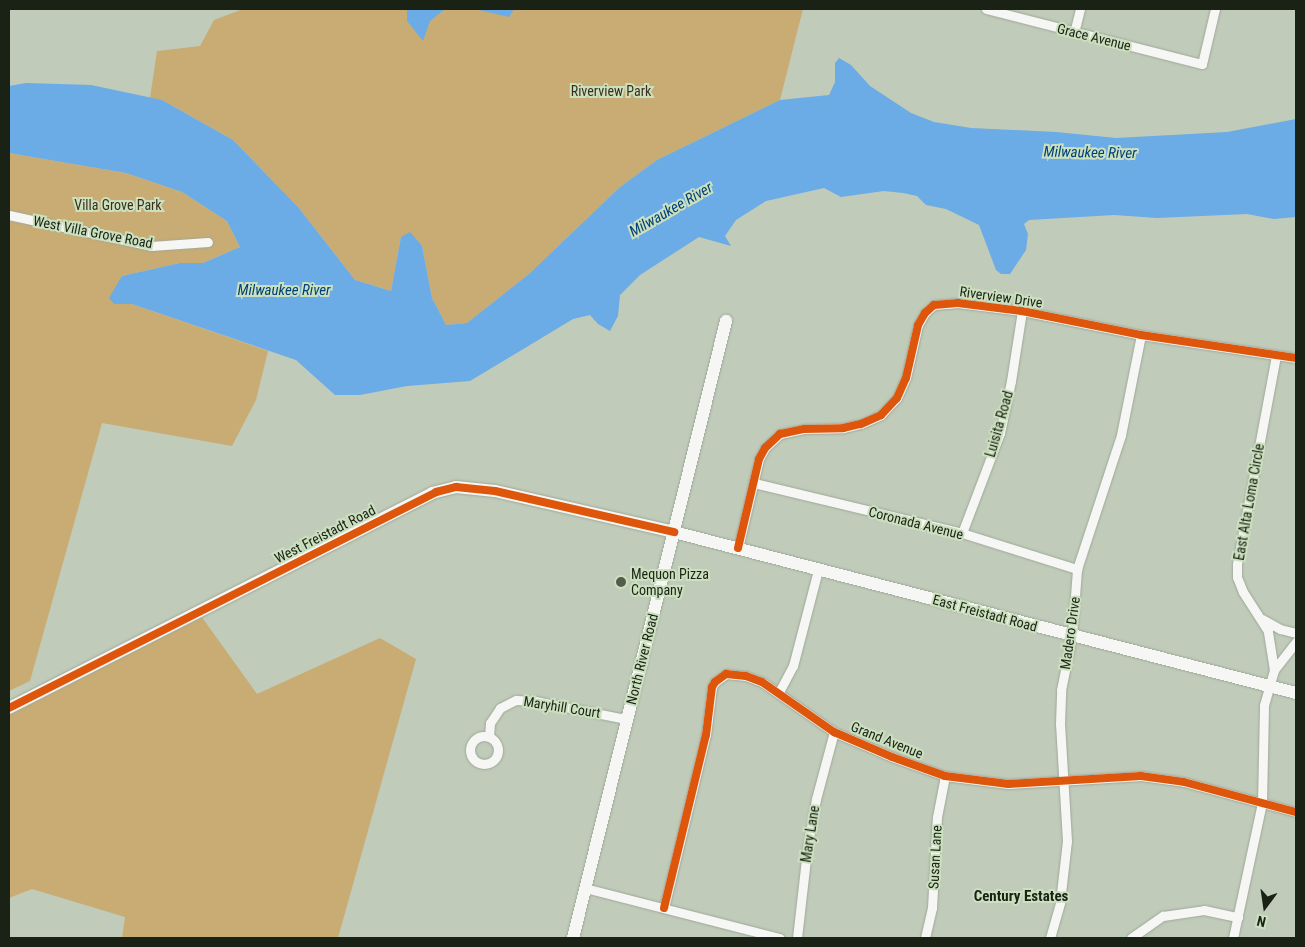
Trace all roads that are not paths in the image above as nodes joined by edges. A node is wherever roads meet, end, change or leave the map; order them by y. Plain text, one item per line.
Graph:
1 (986, 9) edge
2 (1080, 9) edge
3 (1215, 9) edge
4 (1074, 32) junction
5 (9, 215) edge
6 (208, 242) dead end
7 (1022, 311) junction
8 (726, 321) dead end
9 (1141, 335) junction
10 (1276, 356) junction
11 (1296, 358) edge
12 (754, 484) junction
13 (674, 532) junction
14 (962, 533) junction
15 (738, 548) junction
16 (1077, 569) junction
17 (818, 570) junction
18 (1260, 618) junction
19 (1296, 632) edge
20 (1072, 636) junction
21 (1296, 642) edge
22 (1274, 670) junction
23 (1269, 686) junction
24 (779, 692) junction
25 (1296, 693) edge
26 (9, 708) edge
27 (626, 719) junction
28 (834, 732) junction
29 (489, 737) dead end
30 (945, 776) junction
31 (1064, 781) junction
32 (1262, 803) junction
33 (1296, 812) edge
34 (585, 888) junction
35 (664, 908) junction
36 (1238, 917) junction
37 (573, 938) edge
38 (780, 938) edge
39 (797, 938) edge
40 (925, 938) edge
41 (1050, 938) edge
42 (1131, 938) edge
43 (1233, 938) edge

1 - 4 street, Grace Avenue
2 - 4 street
3 - 4 street, Grace Avenue
5 - 6 street, West Villa Grove Road
7 - 9 street, Riverview Drive
7 - 12 street, Riverview Drive
7 - 14 street, Luisita Road
8 - 13 street, North River Road
9 - 10 street, Riverview Drive
9 - 16 street, Madero Drive
10 - 11 street, Riverview Drive
10 - 18 street, East Alta Loma Circle
12 - 14 street, Coronada Avenue
12 - 15 street, Riverview Drive
13 - 15 street, East Freistadt Road
13 - 26 street, West Freistadt Road
13 - 27 street, North River Road
14 - 16 street, Coronada Avenue
15 - 17 street, East Freistadt Road
16 - 20 street, Madero Drive
17 - 20 street, East Freistadt Road
17 - 24 street
18 - 19 street
18 - 22 street, East Alta Loma Circle
20 - 23 street, East Freistadt Road
20 - 31 street, Madero Drive
21 - 22 street
22 - 23 street
23 - 25 street, East Freistadt Road
23 - 32 street
24 - 28 street, Grand Avenue
24 - 35 street, Grand Avenue
27 - 29 street, Maryhill Court
27 - 34 street, North River Road
28 - 30 street, Grand Avenue
28 - 39 street, Mary Lane
30 - 31 street, Grand Avenue
30 - 40 street, Susan Lane
31 - 32 street, Grand Avenue
31 - 41 street, Madero Drive
32 - 33 street, Grand Avenue
32 - 36 street
34 - 35 street
34 - 37 street, North River Road
35 - 38 street
36 - 42 street
36 - 43 street

